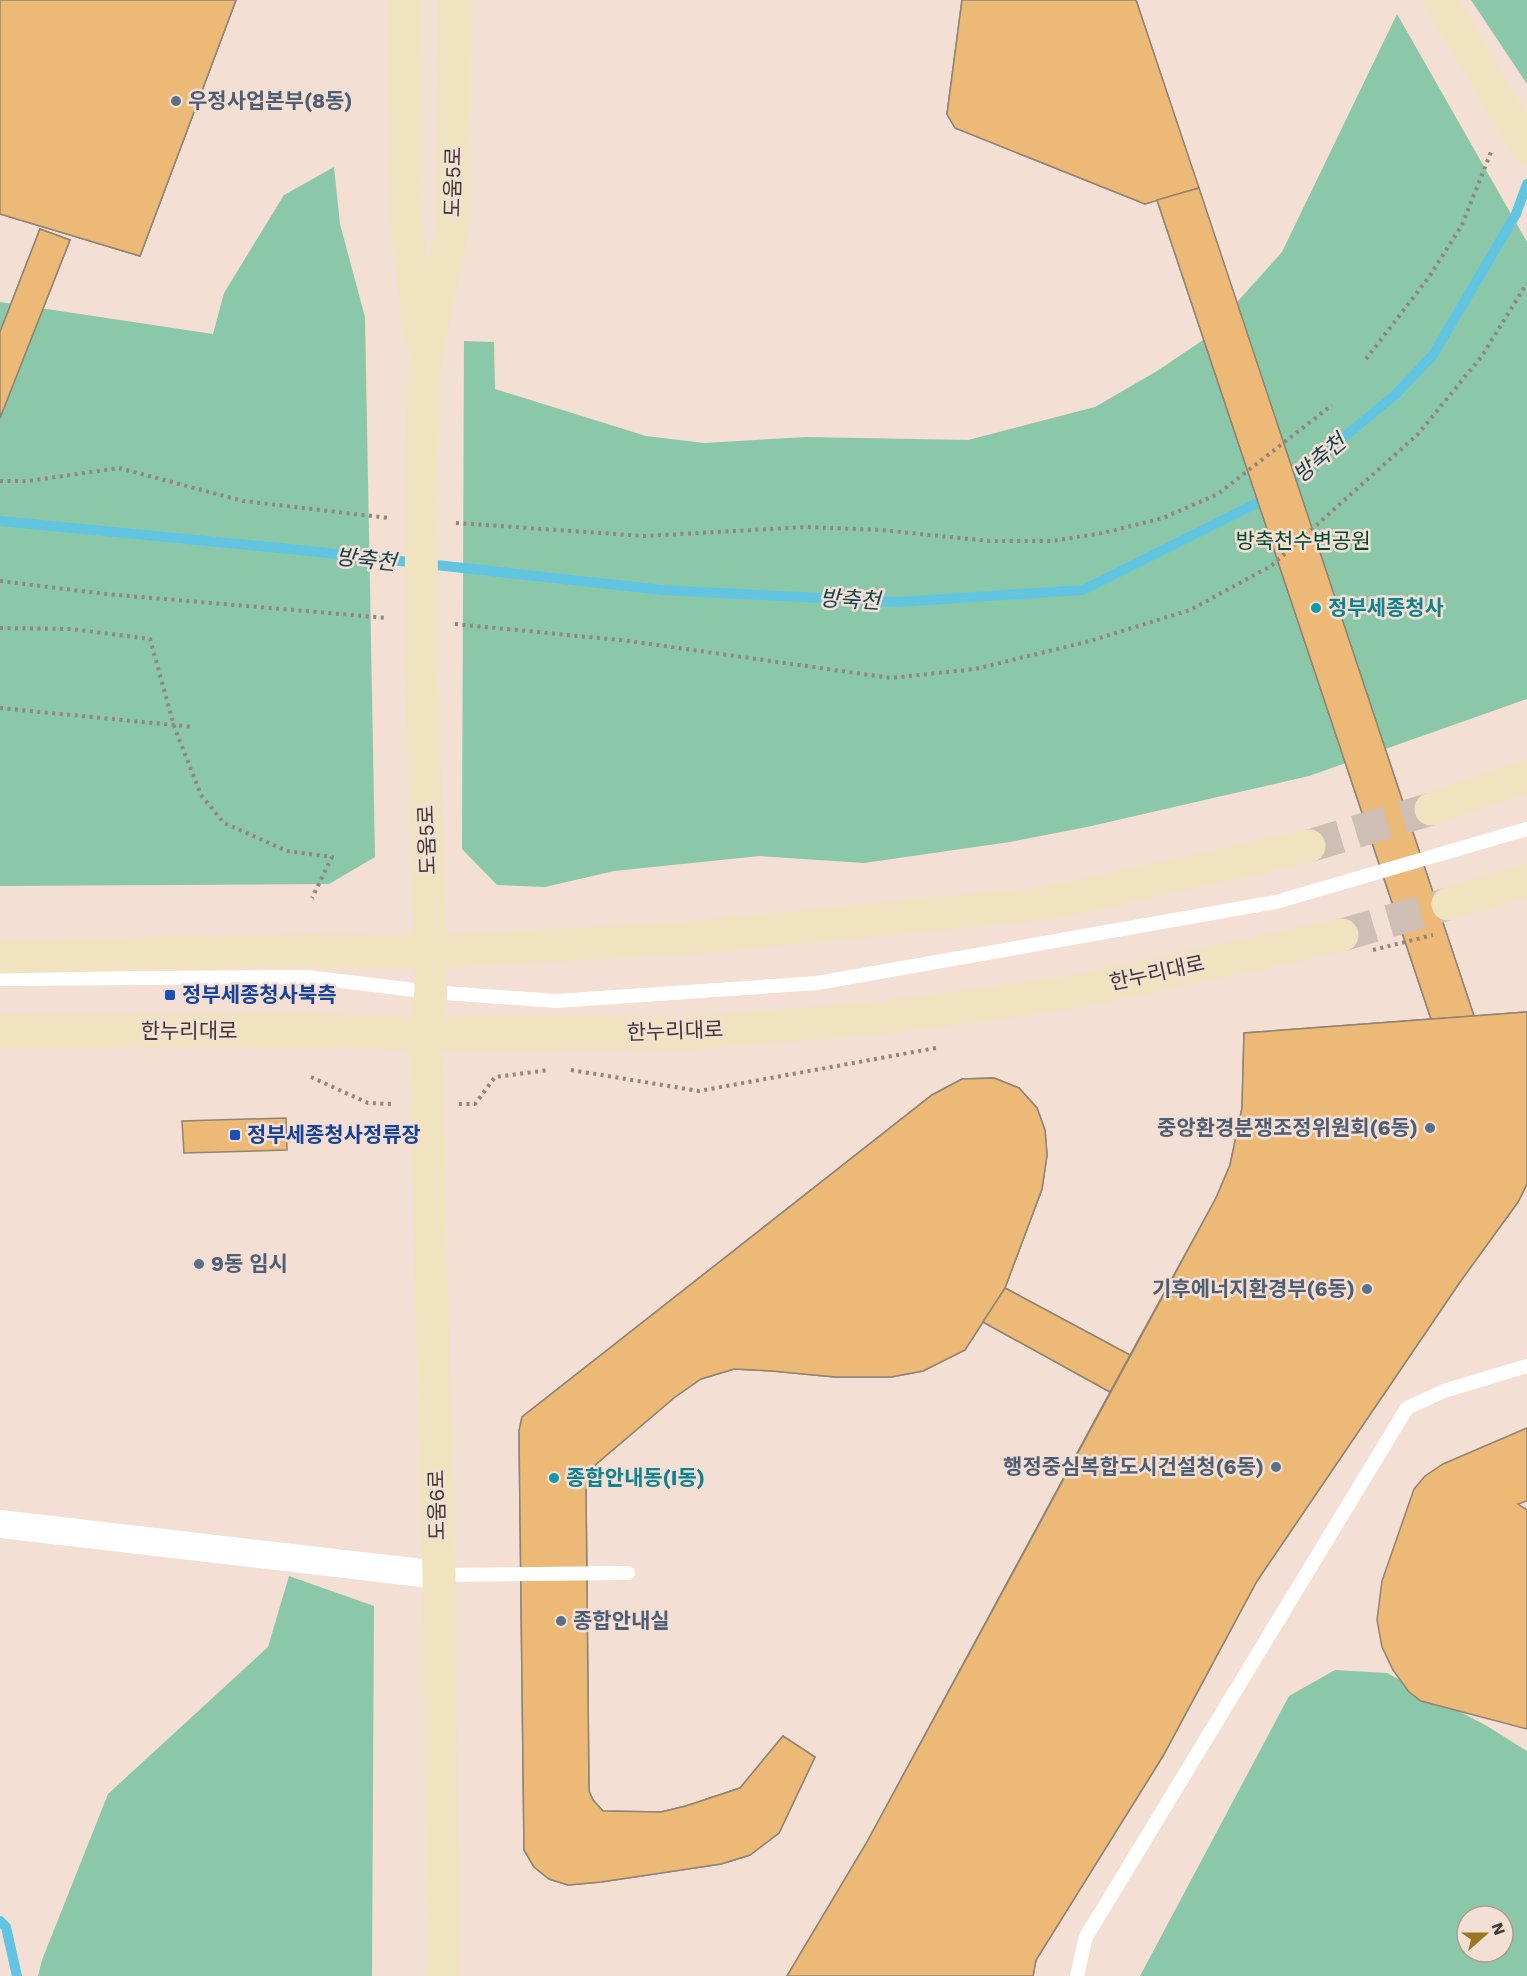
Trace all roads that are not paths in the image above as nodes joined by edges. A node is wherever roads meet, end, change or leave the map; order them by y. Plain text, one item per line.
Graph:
1 (404, 0) edge
2 (455, 0) edge
3 (1440, 0) edge
4 (1527, 147) edge
5 (424, 361) junction
6 (1527, 776) edge
7 (1431, 809) tunnel mouth
8 (1527, 829) edge
9 (1309, 846) tunnel mouth
10 (1527, 880) edge
11 (1448, 904) tunnel mouth
12 (1342, 935) tunnel mouth
13 (431, 952) junction
14 (0, 957) edge
15 (0, 979) edge
16 (431, 992) junction
17 (0, 1032) edge
18 (425, 1034) junction
19 (1527, 1365) edge
20 (0, 1524) edge
21 (628, 1573) dead end
22 (439, 1575) junction
23 (443, 1976) edge
24 (1077, 1976) edge

1 - 5 street, 도움5로
2 - 5 street, 도움5로
3 - 4 street
5 - 13 street, 도움5로
6 - 7 street
8 - 16 lane
9 - 13 street
10 - 11 street
12 - 18 street, 한누리대로
13 - 14 street
13 - 16 street, 도움5로
15 - 16 lane
16 - 18 street, 도움5로
17 - 18 street, 한누리대로
18 - 22 street, 도움6로
19 - 24 lane
20 - 22 street
21 - 22 lane
22 - 23 street, 도움6로

